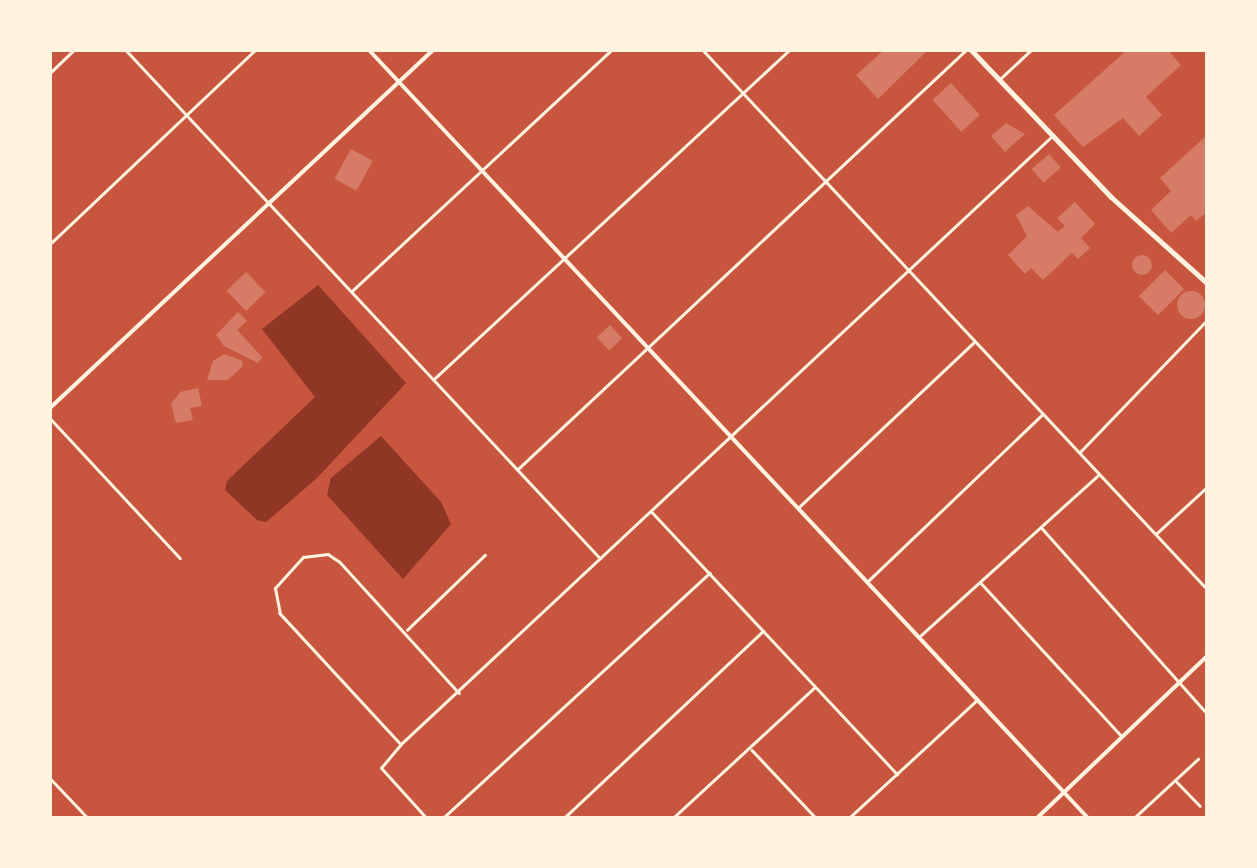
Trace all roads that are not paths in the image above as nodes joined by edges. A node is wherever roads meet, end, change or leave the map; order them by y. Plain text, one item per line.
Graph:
1 (74, 50) edge
2 (126, 50) edge
3 (256, 50) edge
4 (369, 50) edge
5 (432, 50) edge
6 (611, 50) edge
7 (703, 50) edge
8 (789, 50) edge
9 (969, 50) edge
10 (1031, 50) edge
11 (50, 73) edge
12 (999, 80) junction
13 (398, 82) junction
14 (742, 92) junction
15 (186, 115) junction
16 (1052, 136) junction
17 (482, 170) junction
18 (825, 181) junction
19 (268, 203) junction
20 (50, 244) edge
21 (564, 259) junction
22 (908, 269) junction
23 (1207, 283) edge
24 (350, 292) junction
25 (1207, 320) edge
26 (975, 341) junction
27 (647, 347) junction
28 (434, 379) junction
29 (50, 408) edge
30 (1043, 414) junction
31 (50, 418) edge
32 (730, 437) junction
33 (1080, 453) junction
34 (518, 469) junction
35 (1099, 474) junction
36 (1207, 487) edge
37 (798, 508) junction
38 (652, 512) junction
39 (1040, 527) junction
40 (1156, 534) junction
41 (485, 554) dead end
42 (180, 558) dead end
43 (601, 559) junction
44 (709, 572) junction
45 (866, 582) junction
46 (980, 582) junction
47 (1207, 589) edge
48 (406, 631) junction
49 (763, 631) junction
50 (918, 638) junction
51 (1207, 656) edge
52 (1181, 680) junction
53 (815, 687) junction
54 (460, 694) junction
55 (977, 700) junction
56 (1207, 713) edge
57 (1122, 736) junction
58 (400, 744) junction
59 (750, 748) junction
60 (1198, 760) dead end
61 (897, 774) junction
62 (50, 778) edge
63 (1176, 780) junction
64 (1065, 792) junction
65 (1200, 806) dead end
66 (88, 818) edge
67 (426, 818) edge
68 (443, 818) edge
69 (564, 818) edge
70 (673, 818) edge
71 (816, 818) edge
72 (849, 818) edge
73 (1037, 818) edge
74 (1088, 818) edge
75 (1134, 818) edge

1 - 11 street
2 - 15 street
3 - 15 street
4 - 13 street
5 - 13 street
6 - 17 street
7 - 14 street
8 - 14 street
9 - 12 main road
9 - 18 street
10 - 12 street
12 - 16 main road
13 - 17 street
13 - 19 street
14 - 18 street
14 - 21 street
15 - 19 street
15 - 20 street
16 - 22 street
16 - 23 main road
17 - 21 street
17 - 24 street
18 - 22 street
18 - 27 street
19 - 24 street
19 - 29 street
21 - 27 street
21 - 28 street
22 - 26 street
22 - 32 street
24 - 28 street
25 - 33 street
26 - 30 street
26 - 37 street
27 - 32 street
27 - 34 street
28 - 34 street
30 - 33 street
30 - 45 street
31 - 42 street
32 - 37 street
32 - 38 street
33 - 35 street
34 - 43 street
35 - 39 street
35 - 40 street
36 - 40 street
37 - 45 street
38 - 43 street
38 - 44 street
39 - 46 street
39 - 52 street
40 - 47 street
41 - 48 street
43 - 54 street
44 - 49 street
44 - 68 street
45 - 50 street
46 - 50 street
46 - 57 street
48 - 54 street
48 - 58 street
49 - 53 street
49 - 69 street
50 - 55 street
51 - 52 street
52 - 56 street
52 - 57 street
53 - 59 street
53 - 61 street
54 - 58 street
55 - 61 street
55 - 64 street
57 - 64 street
58 - 67 street
59 - 70 street
59 - 71 street
60 - 63 street
61 - 72 street
62 - 66 street
63 - 65 street
63 - 75 street
64 - 73 street
64 - 74 street

